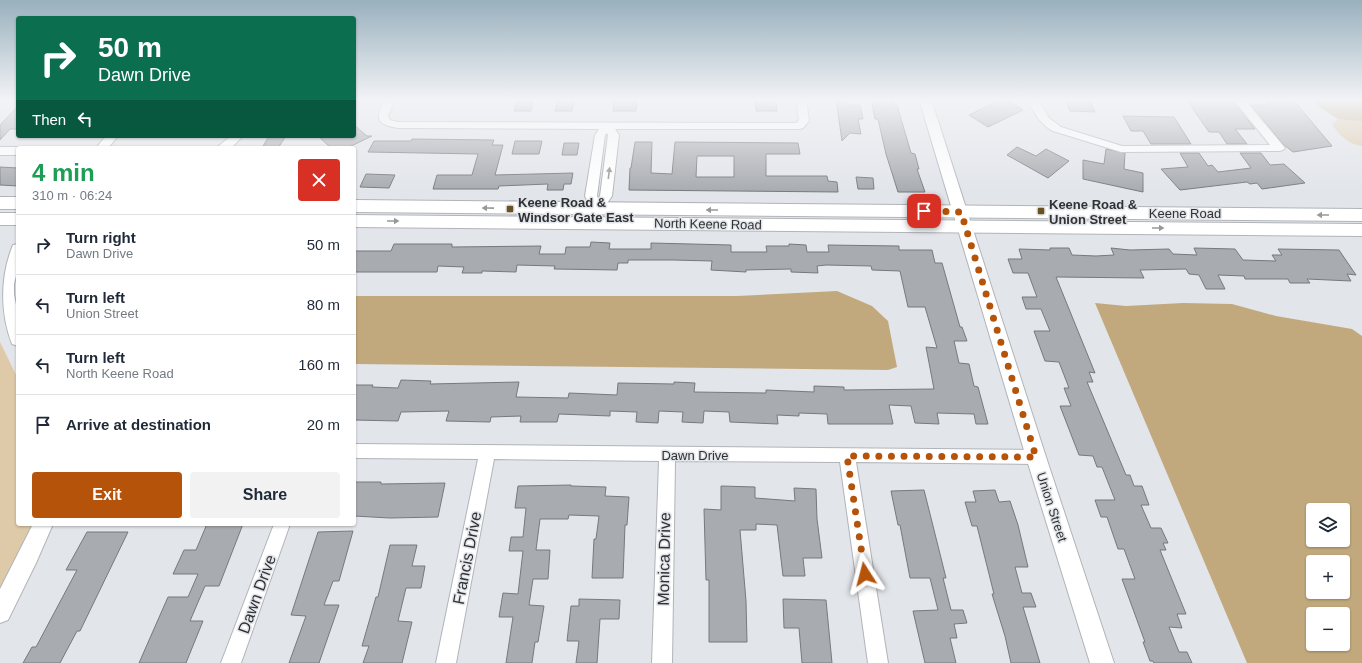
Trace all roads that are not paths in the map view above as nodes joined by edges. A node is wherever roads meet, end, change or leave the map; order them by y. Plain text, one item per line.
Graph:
1 (611, 130) edge
2 (935, 130) edge
3 (1060, 130) edge
4 (1264, 130) edge
5 (110, 138) edge
6 (234, 138) edge
7 (104, 146) edge
8 (226, 146) edge
9 (0, 151) edge
10 (16, 151) edge
11 (0, 203) edge
12 (16, 203) edge
13 (356, 206) edge
14 (1362, 215) edge
15 (596, 216) junction
16 (0, 219) edge
17 (16, 219) edge
18 (963, 219) junction
19 (356, 221) edge
20 (1362, 230) edge
21 (16, 253) edge
22 (16, 334) edge
23 (356, 452) edge
24 (487, 453) junction
25 (667, 455) junction
26 (847, 456) junction
27 (1036, 457) junction
28 (42, 526) edge
29 (281, 526) edge
30 (0, 612) edge
31 (231, 663) edge
32 (446, 663) edge
33 (662, 663) edge
34 (878, 663) edge
35 (1102, 663) edge

1 - 15 street
2 - 18 street, Union Street
3 - 4 street
5 - 7 street
6 - 8 street
9 - 10 street
11 - 12 main road
15 -> 13 main road, North Keene Road
14 -> 18 main road, Keene Road
18 -> 15 main road, North Keene Road
15 - 18 main road, North Keene Road
19 -> 15 main road, North Keene Road
16 - 17 main road
18 -> 20 main road, Keene Road
18 - 27 street, Union Street
21 - 22 street
23 - 24 street, Dawn Drive
24 - 25 street, Dawn Drive
24 - 32 street, Francis Drive
25 - 26 street, Dawn Drive
25 - 33 street, Monica Drive
26 - 27 street, Dawn Drive
26 - 34 street
27 - 35 street, Union Street
28 - 30 street
29 - 31 street, Dawn Drive

